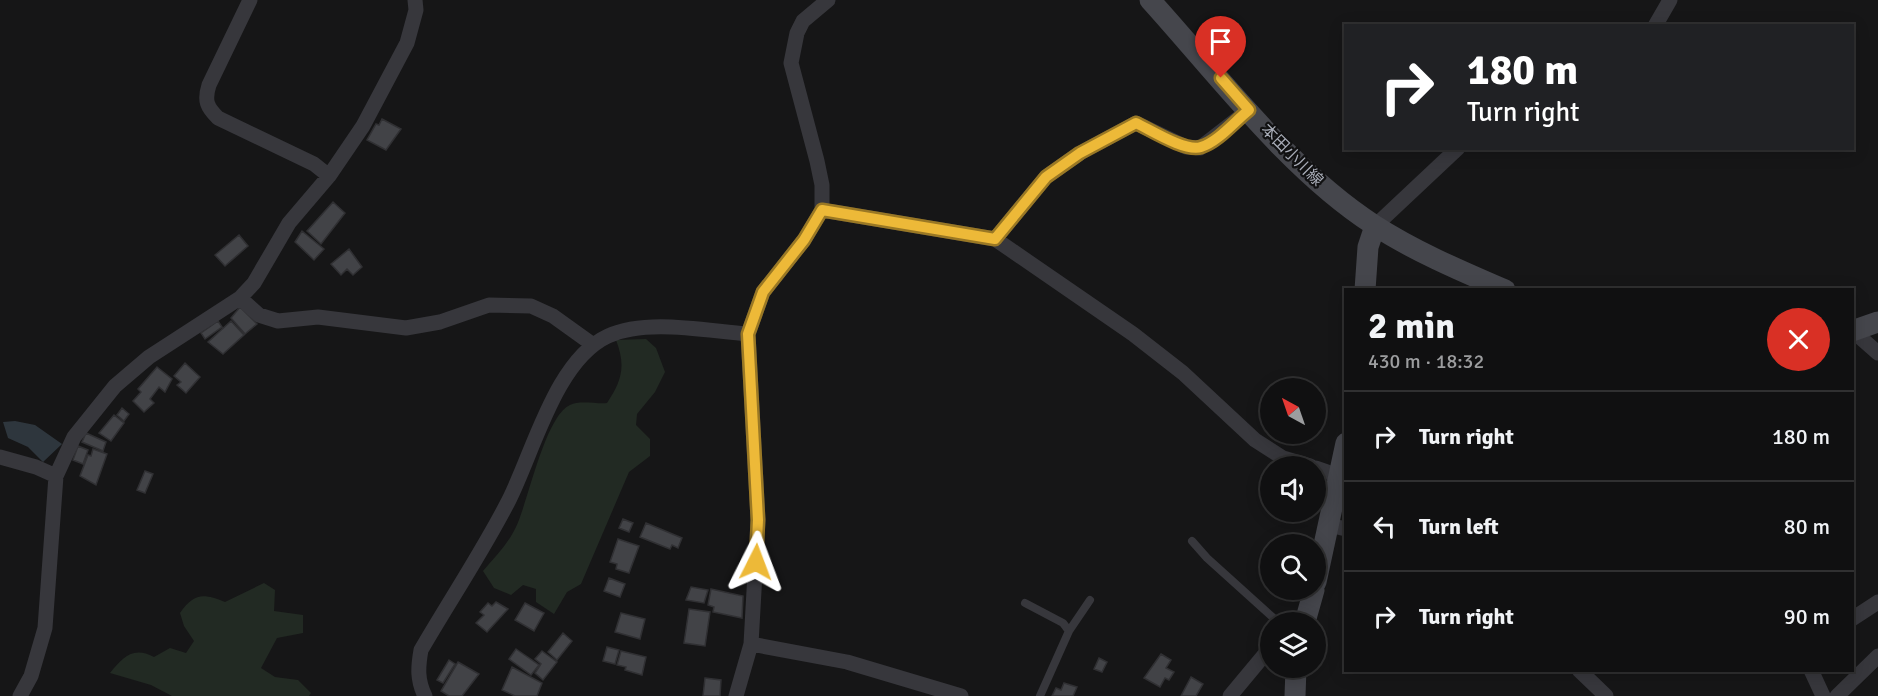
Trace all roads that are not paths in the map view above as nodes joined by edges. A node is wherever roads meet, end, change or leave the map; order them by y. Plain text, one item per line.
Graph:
1 (250, 0) edge
2 (415, 0) edge
3 (828, 0) edge
4 (1150, 0) edge
5 (1670, 0) edge
6 (1656, 24) edge
7 (1249, 110) junction
8 (1456, 150) edge
9 (329, 176) junction
10 (822, 210) junction
11 (1375, 226) junction
12 (995, 239) junction
13 (1365, 288) edge
14 (1501, 288) edge
15 (240, 298) junction
16 (1878, 322) edge
17 (1854, 331) edge
18 (1854, 332) edge
19 (748, 334) junction
20 (592, 344) junction
21 (1878, 353) edge
22 (1344, 452) edge
23 (1281, 456) edge
24 (0, 457) edge
25 (1326, 471) edge
26 (56, 476) junction
27 (1339, 476) junction
28 (1337, 527) edge
29 (1192, 541) dead end
30 (1326, 556) edge
31 (1090, 600) dead end
32 (1878, 602) edge
33 (1025, 603) dead end
34 (1267, 612) edge
35 (1854, 618) edge
36 (1069, 631) junction
37 (751, 644) junction
38 (1878, 656) edge
39 (1260, 660) edge
40 (1581, 672) edge
41 (1812, 672) edge
42 (1296, 678) edge
43 (20, 696) edge
44 (425, 696) edge
45 (736, 696) edge
46 (962, 696) edge
47 (1040, 696) edge
48 (1230, 696) edge
49 (1295, 696) edge
50 (1606, 696) edge
51 (1823, 696) edge
52 (1837, 696) edge

1 - 9 street
2 - 9 street
3 - 10 street
4 - 7 main road, 本田小川線
5 - 6 street
7 - 11 main road, 本田小川線
7 - 12 street
8 - 11 street
9 - 15 street
10 - 12 street
10 - 19 street
11 - 13 main road
11 - 14 main road, 本田小川線
12 - 23 street
15 - 20 street
15 - 26 street
16 - 17 main road
18 - 21 street
19 - 20 street
19 - 37 street
20 - 44 street
22 - 27 main road
24 - 26 street
25 - 27 street
26 - 43 street
27 - 28 main road
28 - 30 main road
29 - 34 lane
31 - 36 lane
32 - 35 street
33 - 36 lane
36 - 47 lane
37 - 45 street
37 - 46 street
38 - 52 street
39 - 48 street
40 - 50 street
41 - 51 street
42 - 49 main road

